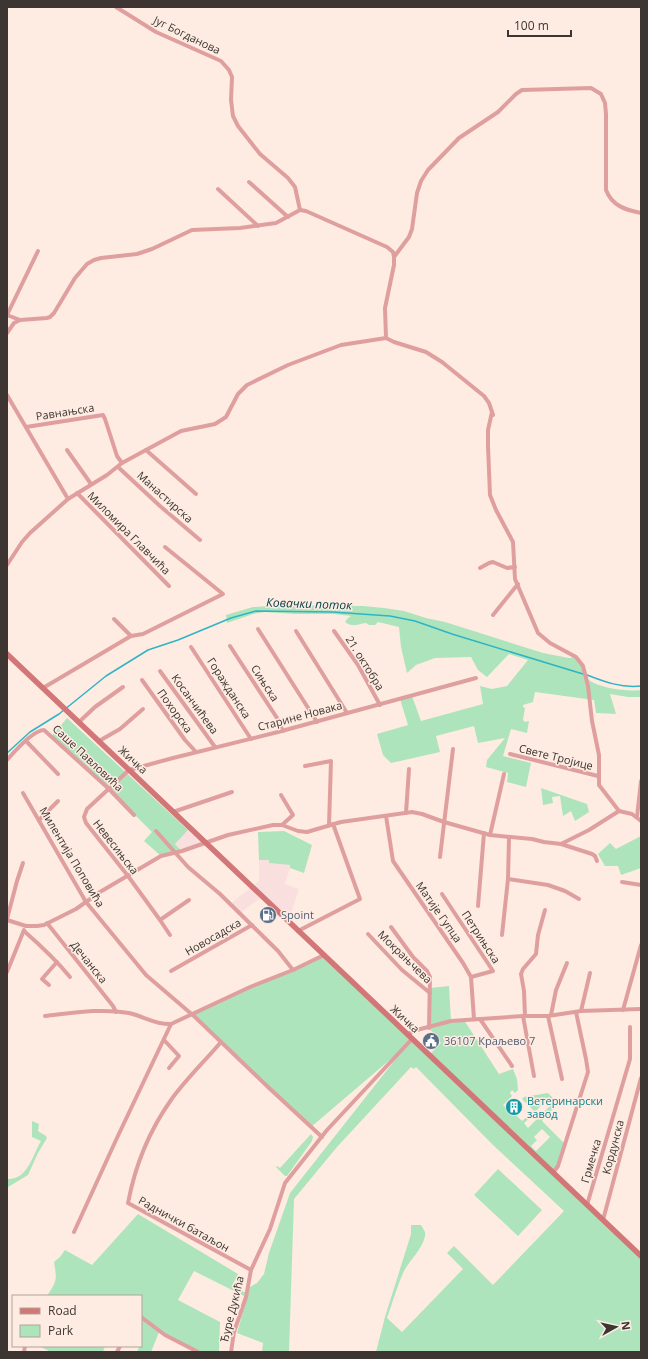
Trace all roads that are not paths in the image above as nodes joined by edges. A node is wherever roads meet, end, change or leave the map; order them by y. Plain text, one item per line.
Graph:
1 (116, 7) edge
2 (248, 182) dead end
3 (218, 189) dead end
4 (300, 210) junction
5 (641, 213) edge
6 (288, 217) junction
7 (258, 226) junction
8 (38, 251) dead end
9 (394, 257) junction
10 (7, 315) edge
11 (20, 320) junction
12 (7, 334) edge
13 (386, 338) junction
14 (7, 395) edge
15 (26, 427) junction
16 (67, 450) dead end
17 (146, 450) junction
18 (122, 463) junction
19 (118, 467) junction
20 (91, 484) junction
21 (77, 493) junction
22 (196, 494) dead end
23 (68, 499) junction
24 (200, 540) dead end
25 (165, 547) dead end
26 (7, 565) edge
27 (515, 567) junction
28 (480, 568) dead end
29 (518, 584) junction
30 (169, 586) dead end
31 (493, 615) dead end
32 (114, 619) dead end
33 (258, 629) dead end
34 (296, 631) dead end
35 (334, 631) dead end
36 (131, 636) junction
37 (230, 646) dead end
38 (191, 647) dead end
39 (7, 654) edge
40 (160, 670) dead end
41 (476, 678) dead end
42 (142, 680) dead end
43 (123, 687) dead end
44 (43, 688) junction
45 (380, 705) junction
46 (143, 709) dead end
47 (347, 713) junction
48 (79, 722) junction
49 (317, 722) junction
50 (283, 731) junction
51 (251, 739) junction
52 (26, 741) junction
53 (99, 741) junction
54 (215, 748) junction
55 (453, 749) dead end
56 (196, 752) junction
57 (510, 754) dead end
58 (7, 760) edge
59 (305, 766) dead end
60 (409, 769) dead end
61 (129, 770) junction
62 (58, 774) dead end
63 (504, 774) dead end
64 (598, 776) junction
65 (641, 781) edge
66 (109, 789) junction
67 (232, 792) dead end
68 (23, 793) dead end
69 (281, 795) dead end
70 (58, 801) dead end
71 (619, 811) junction
72 (174, 812) junction
73 (406, 813) junction
74 (134, 815) dead end
75 (386, 816) junction
76 (637, 817) junction
77 (39, 820) junction
78 (641, 821) edge
79 (444, 822) junction
80 (282, 825) junction
81 (331, 825) junction
82 (156, 831) dead end
83 (484, 833) junction
84 (490, 835) junction
85 (510, 838) junction
86 (206, 843) junction
87 (561, 844) junction
88 (174, 853) junction
89 (440, 857) dead end
90 (597, 861) dead end
91 (24, 863) dead end
92 (128, 876) junction
93 (508, 879) junction
94 (622, 882) dead end
95 (641, 886) edge
96 (442, 894) dead end
97 (579, 899) dead end
98 (189, 900) dead end
99 (86, 902) junction
100 (478, 906) dead end
101 (545, 910) dead end
102 (7, 920) edge
103 (160, 920) junction
104 (47, 924) junction
105 (252, 925) junction
106 (26, 926) junction
107 (391, 927) dead end
108 (24, 931) junction
109 (298, 931) junction
110 (368, 934) dead end
111 (170, 935) dead end
112 (502, 935) dead end
113 (641, 945) edge
114 (324, 955) junction
115 (57, 962) junction
116 (567, 963) dead end
117 (293, 970) junction
118 (171, 971) dead end
119 (7, 972) edge
120 (590, 973) dead end
121 (70, 977) dead end
122 (471, 977) junction
123 (49, 985) dead end
124 (430, 993) junction
125 (641, 1009) edge
126 (623, 1010) junction
127 (581, 1011) junction
128 (116, 1012) junction
129 (576, 1012) junction
130 (192, 1014) junction
131 (550, 1015) junction
132 (45, 1016) dead end
133 (524, 1016) junction
134 (474, 1019) junction
135 (480, 1019) junction
136 (171, 1024) junction
137 (630, 1027) dead end
138 (429, 1028) junction
139 (410, 1037) junction
140 (164, 1040) junction
141 (221, 1042) junction
142 (512, 1066) dead end
143 (169, 1068) dead end
144 (534, 1076) dead end
145 (641, 1078) edge
146 (562, 1079) dead end
147 (322, 1137) junction
148 (553, 1173) junction
149 (587, 1205) junction
150 (603, 1220) junction
151 (74, 1232) dead end
152 (641, 1256) edge
153 (251, 1270) junction
154 (142, 1318) edge
155 (198, 1352) edge
156 (231, 1352) edge

1 - 4 street, Југ Богданова
2 - 6 street
3 - 7 street
4 - 6 street
4 - 9 street
5 - 9 street
6 - 7 street
7 - 11 street
8 - 10 street
9 - 13 street
10 - 11 street
11 - 12 street
13 - 17 street
13 - 27 street
14 - 15 street
15 - 18 street, Равнањска
15 - 23 street
16 - 20 street
17 - 18 street
17 - 22 street
18 - 19 street
19 - 20 street
19 - 24 street, Манастирска
20 - 21 street
21 - 23 street
21 - 30 street, Миломира Главчића
23 - 26 street
25 - 36 street
27 - 28 street
27 - 29 street
29 - 31 street
29 - 64 street
32 - 36 street
33 - 49 street
34 - 47 street
35 - 45 street, 21. октобра
36 - 44 street
37 - 50 street, Сињска
38 - 51 street, Горажданска
39 - 44 main road, Жичка
40 - 54 street, Косанчићева
41 - 45 street, Старине Новака
42 - 56 street, Похорска
43 - 48 street
44 - 48 main road, Жичка
45 - 47 street, Старине Новака
46 - 53 street
47 - 49 street, Старине Новака
48 - 53 main road, Жичка
49 - 50 street, Старине Новака
50 - 51 street, Старине Новака
51 - 54 street, Старине Новака
52 - 58 street, Саше Павловића
52 - 62 street
52 - 66 street, Саше Павловића
53 - 61 main road, Жичка
54 - 56 street, Старине Новака
55 - 79 street
56 - 61 street, Старине Новака
57 - 64 street, Свете Тројице
59 - 81 street
60 - 73 street
61 - 66 street, Невесињска
61 - 72 main road, Жичка
63 - 84 street
64 - 71 street
65 - 76 street
66 - 74 street, Саше Павловића
66 - 92 street, Невесињска
67 - 72 street
68 - 77 street, Милентија Поповића
69 - 80 street
70 - 77 street
71 - 76 street
71 - 87 street
72 - 86 main road, Жичка
73 - 75 street
73 - 79 street
75 - 81 street
75 - 122 street, Матије Гупца
76 - 78 street
77 - 99 street, Милентија Поповића
79 - 83 street
79 - 89 street
80 - 81 street
80 - 86 street
81 - 109 street
82 - 88 street
83 - 84 street
83 - 100 street
84 - 85 street
85 - 87 street
85 - 93 street
86 - 88 street
86 - 109 main road, Жичка
87 - 90 street
88 - 92 street
88 - 105 street
91 - 102 street
92 - 99 street
92 - 103 street, Невесињска
93 - 97 street
93 - 112 street
94 - 95 street
96 - 122 street, Петрињска
98 - 103 street
99 - 104 street
99 - 130 street, Милентија Поповића
101 - 133 street
102 - 106 street
103 - 111 street, Невесињска
104 - 106 street
104 - 128 street, Дечанска
105 - 117 street, Новосадска
105 - 118 street, Новосадска
106 - 108 street
107 - 124 street, Мокрањчева
108 - 115 street
108 - 119 street
109 - 114 main road, Жичка
110 - 124 street, Мокрањчева
113 - 126 street
114 - 117 street
114 - 139 main road, Жичка
115 - 121 street
115 - 123 street
116 - 131 street
117 - 130 street
120 - 127 street
122 - 134 street, Матије Гупца
124 - 138 street, Мокрањчева
125 - 126 street
126 - 127 street
127 - 129 street
128 - 132 street
128 - 136 street
129 - 131 street
129 - 148 street
130 - 136 street
130 - 141 street
131 - 133 street
131 - 146 street
133 - 135 street
133 - 144 street
134 - 135 street
134 - 138 street
135 - 142 street
136 - 140 street
137 - 149 street, Грмечка
138 - 139 street
139 - 147 street, Ђуре Дукића
139 - 148 main road, Жичка
140 - 143 street
140 - 151 street
141 - 147 street
141 - 153 street, Раднички батаљон
145 - 150 street, Кордунска
147 - 153 street, Ђуре Дукића
148 - 149 main road, Жичка
149 - 150 main road, Жичка
150 - 152 main road, Жичка
153 - 156 street, Ђуре Дукића
154 - 155 street

